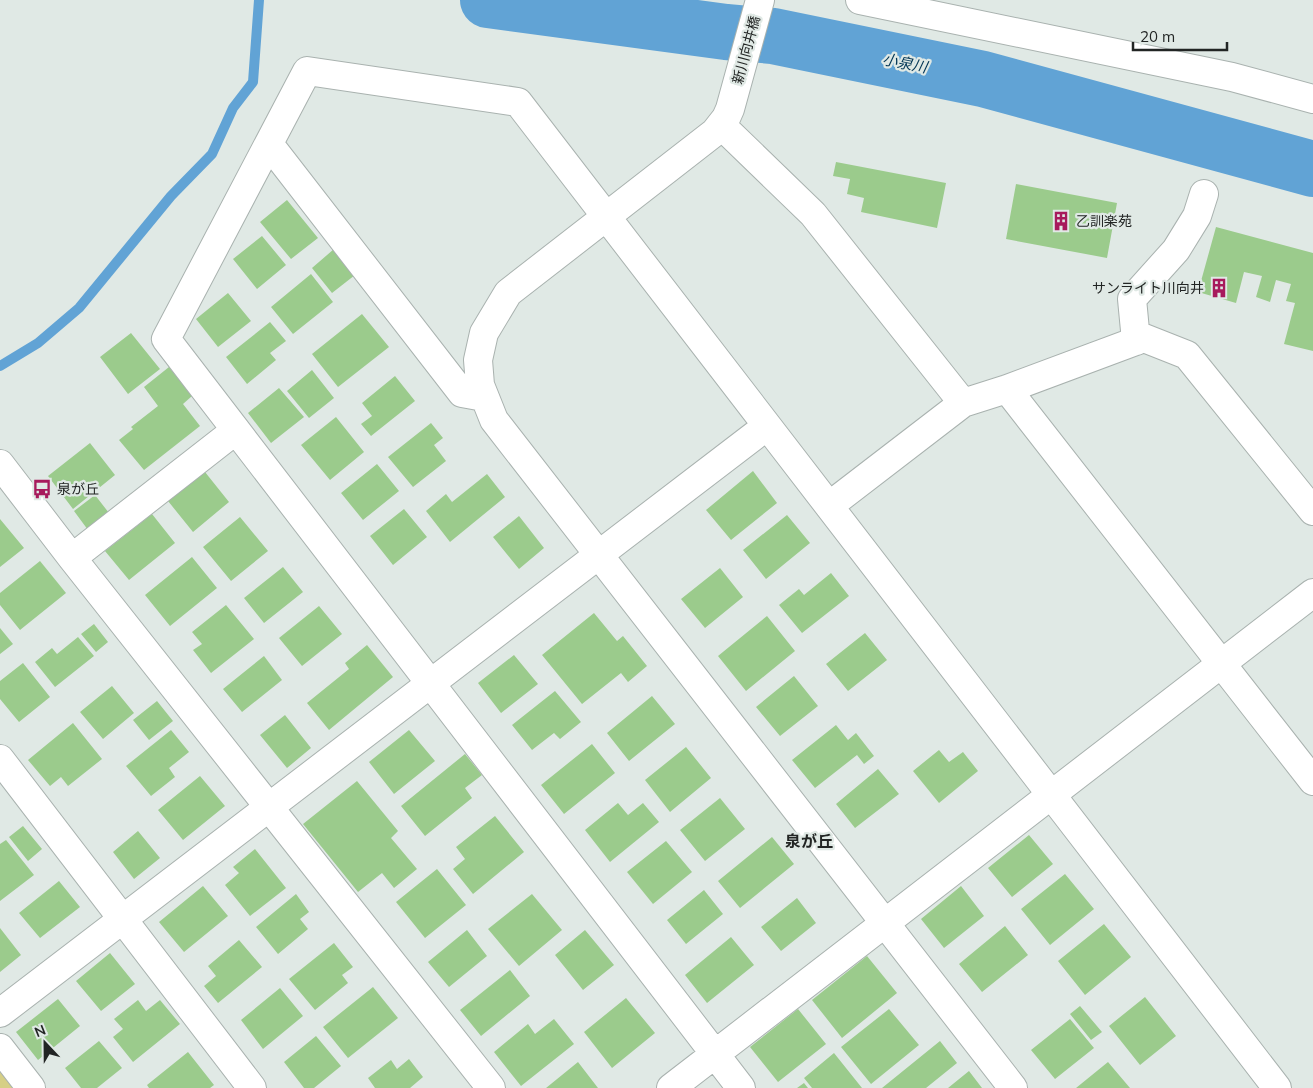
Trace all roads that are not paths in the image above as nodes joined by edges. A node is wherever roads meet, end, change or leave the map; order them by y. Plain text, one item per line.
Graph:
1 (760, 0) edge
2 (860, 0) edge
3 (1313, 99) edge
4 (721, 125) junction
5 (268, 144) junction
6 (1204, 194) dead end
7 (606, 217) junction
8 (1136, 341) junction
9 (1007, 389) junction
10 (484, 397) junction
11 (963, 403) junction
12 (767, 426) junction
13 (236, 430) junction
14 (0, 464) edge
15 (829, 506) junction
16 (1313, 511) edge
17 (599, 555) junction
18 (72, 558) junction
19 (1313, 593) edge
20 (1222, 664) junction
21 (430, 684) junction
22 (0, 759) edge
23 (1313, 781) edge
24 (1051, 795) junction
25 (269, 807) junction
26 (123, 919) junction
27 (885, 923) junction
28 (0, 1013) edge
29 (0, 1048) edge
30 (715, 1054) junction
31 (31, 1088) edge
32 (252, 1088) edge
33 (491, 1088) edge
34 (672, 1088) edge
35 (741, 1088) edge
36 (1013, 1088) edge
37 (1277, 1088) edge

1 - 4 street, 新川向井橋
2 - 3 street
4 - 7 street
4 - 11 street
5 - 7 street
5 - 10 street
5 - 13 street
6 - 8 street
7 - 10 street
7 - 12 street
8 - 9 street
8 - 16 street
9 - 11 street
9 - 20 street
10 - 17 street
11 - 15 street
12 - 15 street
12 - 17 street
13 - 18 street
13 - 21 street
14 - 18 street
15 - 24 street
17 - 21 street
17 - 27 street
18 - 25 street
19 - 20 street
20 - 23 street
20 - 24 street
21 - 25 street
21 - 30 street
22 - 26 street
24 - 27 street
24 - 37 street
25 - 26 street
25 - 33 street
26 - 28 street
26 - 32 street
27 - 30 street
27 - 36 street
29 - 31 street
30 - 34 street
30 - 35 street

